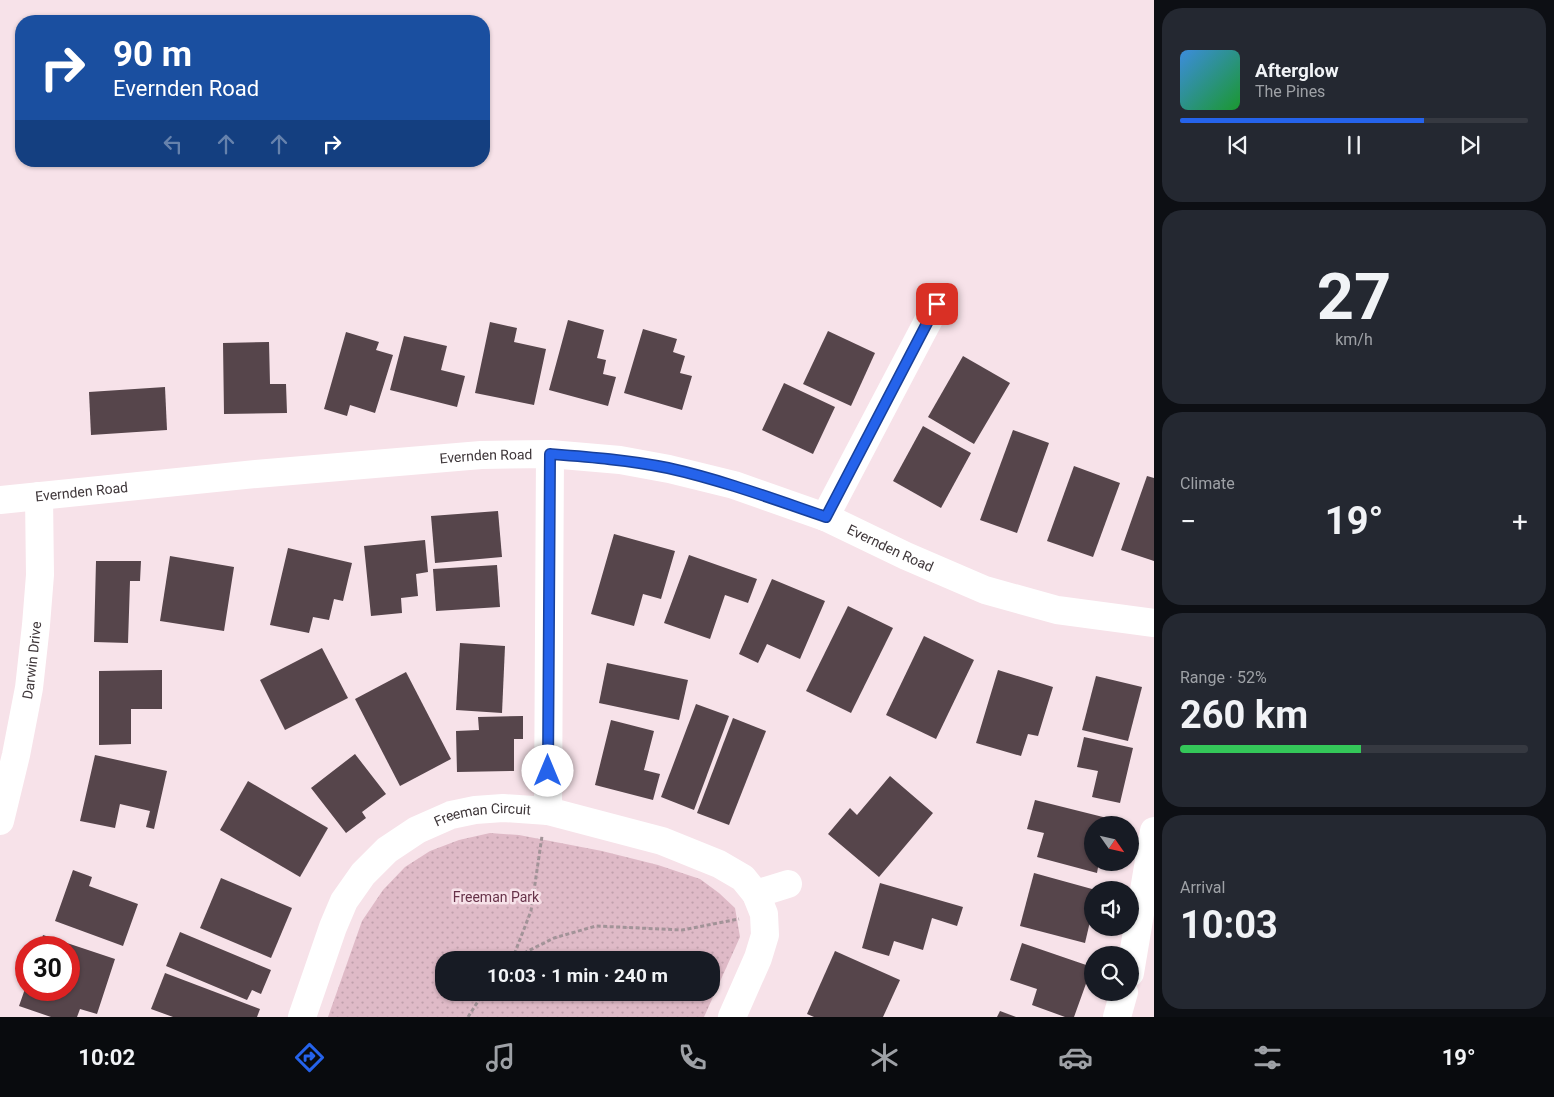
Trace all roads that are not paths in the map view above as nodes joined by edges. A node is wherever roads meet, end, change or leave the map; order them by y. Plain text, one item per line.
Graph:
1 (937, 304) dead end
2 (550, 454) junction
3 (38, 496) junction
4 (0, 500) edge
5 (826, 517) junction
6 (1154, 623) edge
7 (548, 811) junction
8 (0, 821) edge
9 (1154, 831) edge
10 (788, 884) dead end
11 (760, 904) junction
12 (1139, 969) edge
13 (1121, 1001) edge
14 (302, 1017) edge
15 (732, 1017) edge
16 (1117, 1017) edge

1 - 5 street
2 - 3 street, Evernden Road
2 - 5 street, Evernden Road
2 - 7 street
3 - 4 street, Evernden Road
3 - 8 street, Darwin Drive
5 - 6 street, Evernden Road
7 - 11 street, Freeman Circuit
7 - 14 street, Freeman Circuit
9 - 12 street
10 - 11 street
11 - 15 street
13 - 16 street

